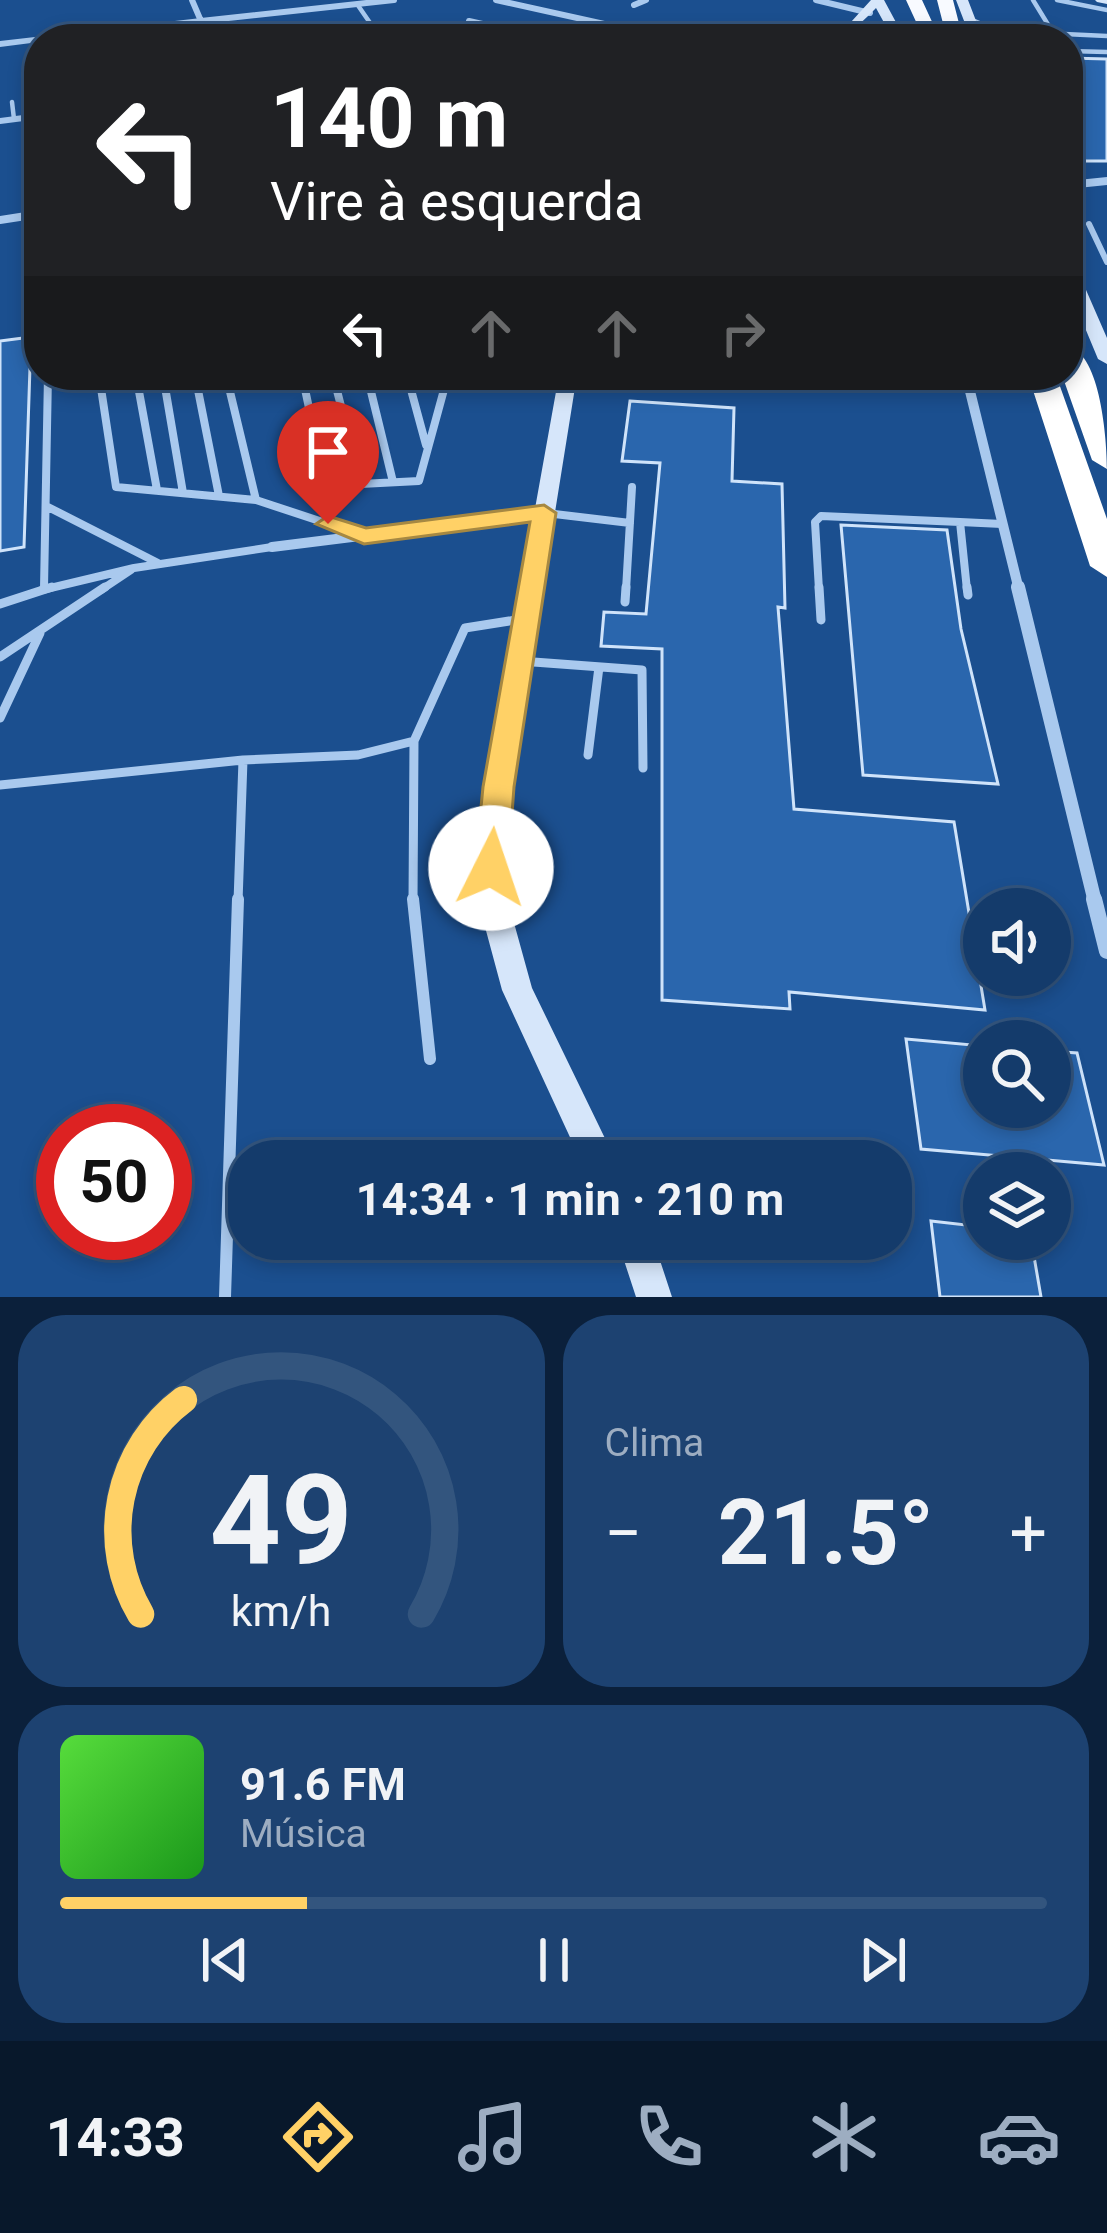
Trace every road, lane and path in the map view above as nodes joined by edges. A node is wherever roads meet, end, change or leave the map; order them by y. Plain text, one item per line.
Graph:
1 (192, 0) edge
2 (306, 0) edge
3 (394, 0) edge
4 (496, 0) edge
5 (646, 0) edge
6 (816, 0) edge
7 (1058, 0) edge
8 (357, 4) junction
9 (875, 4) edge
10 (960, 4) edge
11 (1105, 4) edge
12 (634, 5) dead end
13 (311, 9) junction
14 (469, 21) dead end
15 (201, 22) junction
16 (182, 24) edge
17 (371, 24) edge
18 (482, 24) edge
19 (604, 24) edge
20 (988, 24) edge
21 (12, 102) dead end
22 (24, 118) edge
23 (14, 119) junction
24 (0, 121) edge
25 (1089, 224) dead end
26 (1102, 241) edge
27 (1107, 262) edge
28 (1083, 302) edge
29 (1107, 358) edge
30 (48, 390) edge
31 (102, 390) edge
32 (139, 390) edge
33 (166, 390) edge
34 (198, 390) edge
35 (230, 390) edge
36 (305, 390) edge
37 (337, 390) edge
38 (371, 390) edge
39 (410, 390) edge
40 (443, 390) edge
41 (565, 390) edge
42 (971, 390) edge
43 (1039, 390) edge
44 (1048, 390) edge
45 (1081, 390) edge
46 (1058, 418) junction
47 (426, 446) junction
48 (1107, 460) edge
49 (393, 482) junction
50 (361, 484) junction
51 (632, 487) dead end
52 (157, 490) junction
53 (183, 493) junction
54 (219, 496) junction
55 (256, 500) junction
56 (46, 506) junction
57 (544, 513) junction
58 (960, 522) junction
59 (630, 523) junction
60 (1002, 524) junction
61 (364, 536) junction
62 (272, 547) joint
63 (158, 563) junction
64 (1107, 566) edge
65 (135, 567) junction
66 (44, 587) junction
67 (968, 595) dead end
68 (625, 602) dead end
69 (0, 604) edge
70 (527, 618) junction
71 (820, 620) dead end
72 (40, 633) junction
73 (0, 657) edge
74 (520, 661) junction
75 (599, 667) junction
76 (0, 718) edge
77 (414, 741) junction
78 (588, 755) dead end
79 (243, 760) junction
80 (643, 768) dead end
81 (0, 785) edge
82 (1107, 951) edge
83 (430, 1059) dead end
84 (589, 1140) edge
85 (642, 1260) edge
86 (225, 1297) edge
87 (654, 1297) edge

1 - 15 street
2 - 13 street
3 - 8 street
4 - 19 street
5 - 12 street
6 - 9 street
7 - 11 lane
8 - 13 street
8 - 17 lane
10 - 20 lane
13 - 15 street
14 - 18 street
15 - 16 street
21 - 23 lane
22 - 23 street
23 - 24 street
25 - 26 lane
26 - 27 lane
28 - 29 main road
30 - 56 lane
31 - 52 lane
32 - 52 lane
33 - 53 lane
34 - 54 lane
35 - 55 lane
36 - 50 lane
37 - 50 lane
38 - 49 lane
39 - 47 lane
40 - 47 lane
41 - 57 main road
42 - 60 street
43 - 46 main road
44 - 46 highway
45 - 48 highway
46 - 64 highway
47 - 49 lane
49 - 50 lane
51 - 59 lane
52 - 53 lane
53 - 54 lane
54 - 55 lane
55 - 61 lane
56 - 63 lane
56 - 66 lane
57 - 59 lane
57 - 61 street
57 - 70 main road
58 - 60 lane
58 - 67 lane
58 - 71 lane
59 - 68 lane
60 - 82 street
61 - 62 street
62 - 63 lane
63 - 65 lane
65 - 66 lane
65 - 72 lane
66 - 69 lane
70 - 74 main road
70 - 77 lane
72 - 73 lane
72 - 76 lane
74 - 75 lane
74 - 84 main road
75 - 78 lane
75 - 80 lane
77 - 79 lane
77 - 83 lane
79 - 81 lane
79 - 86 lane
85 - 87 main road

